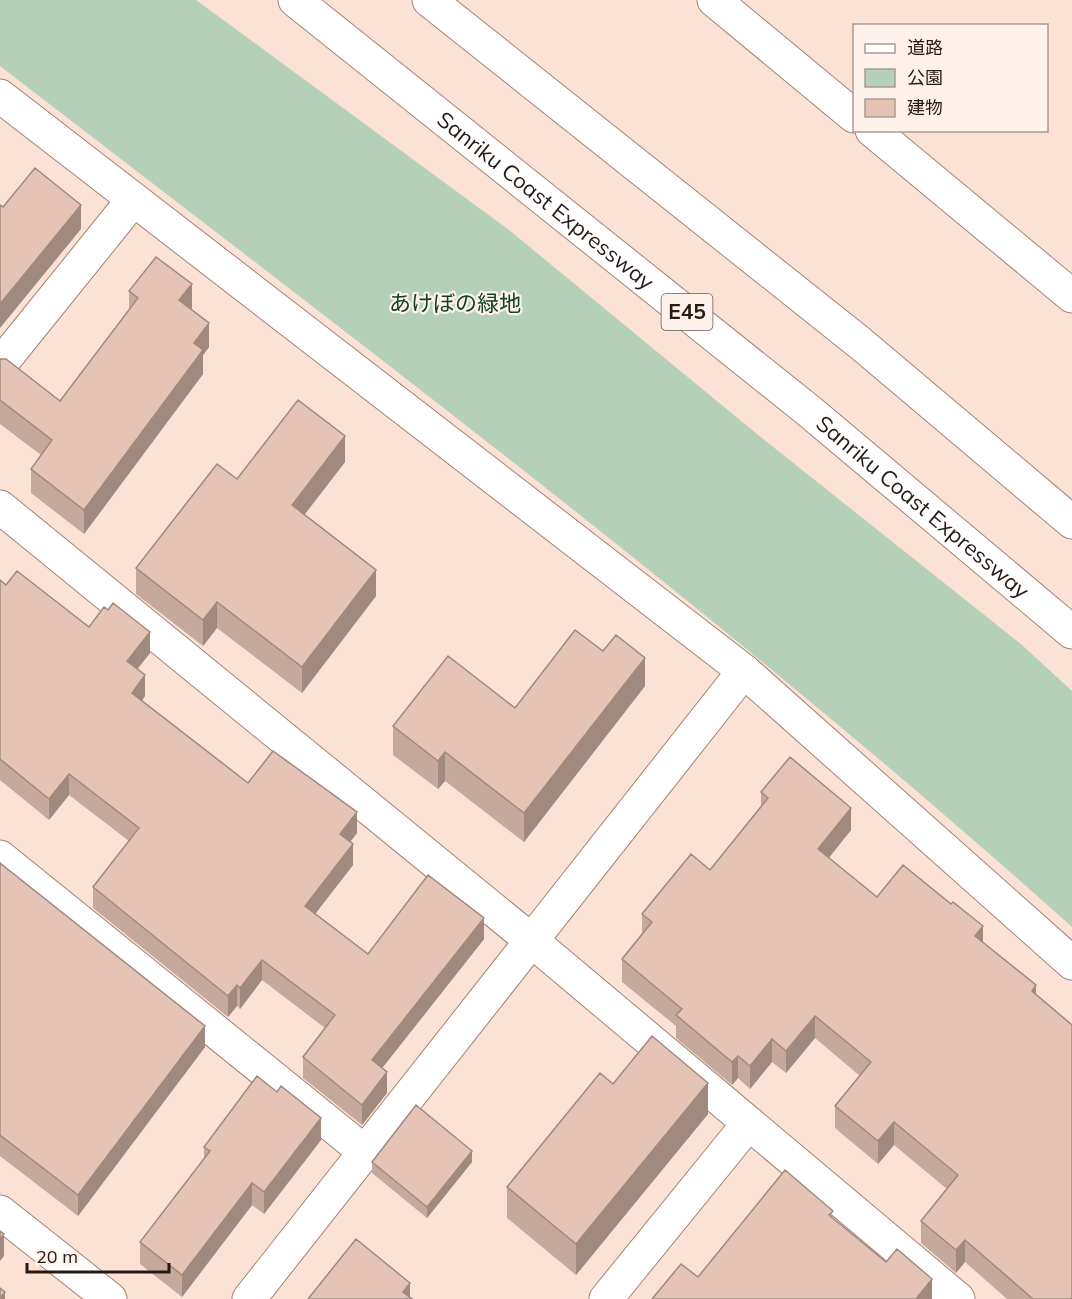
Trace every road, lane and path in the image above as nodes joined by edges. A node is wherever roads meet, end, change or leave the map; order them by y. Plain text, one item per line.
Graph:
1 (295, 0) edge
2 (429, 0) edge
3 (714, 0) edge
4 (0, 96) edge
5 (853, 114) edge
6 (874, 132) edge
7 (133, 200) junction
8 (1072, 297) edge
9 (0, 366) edge
10 (0, 507) edge
11 (1072, 522) edge
12 (1072, 632) edge
13 (744, 671) junction
14 (0, 857) edge
15 (532, 941) junction
16 (1072, 963) edge
17 (749, 1124) junction
18 (365, 1152) junction
19 (0, 1212) edge
20 (110, 1299) edge
21 (249, 1299) edge
22 (606, 1299) edge
23 (958, 1299) edge

1 - 12 main road, Sanriku Coast Expressway / E45
2 - 11 main road
3 - 5 main road
4 - 7 main road
6 - 8 main road
7 - 9 main road
7 - 13 main road
10 - 15 main road
13 - 15 main road
13 - 16 main road
14 - 18 main road
15 - 17 main road
15 - 18 main road
17 - 22 main road
17 - 23 main road
18 - 21 main road
19 - 20 main road

